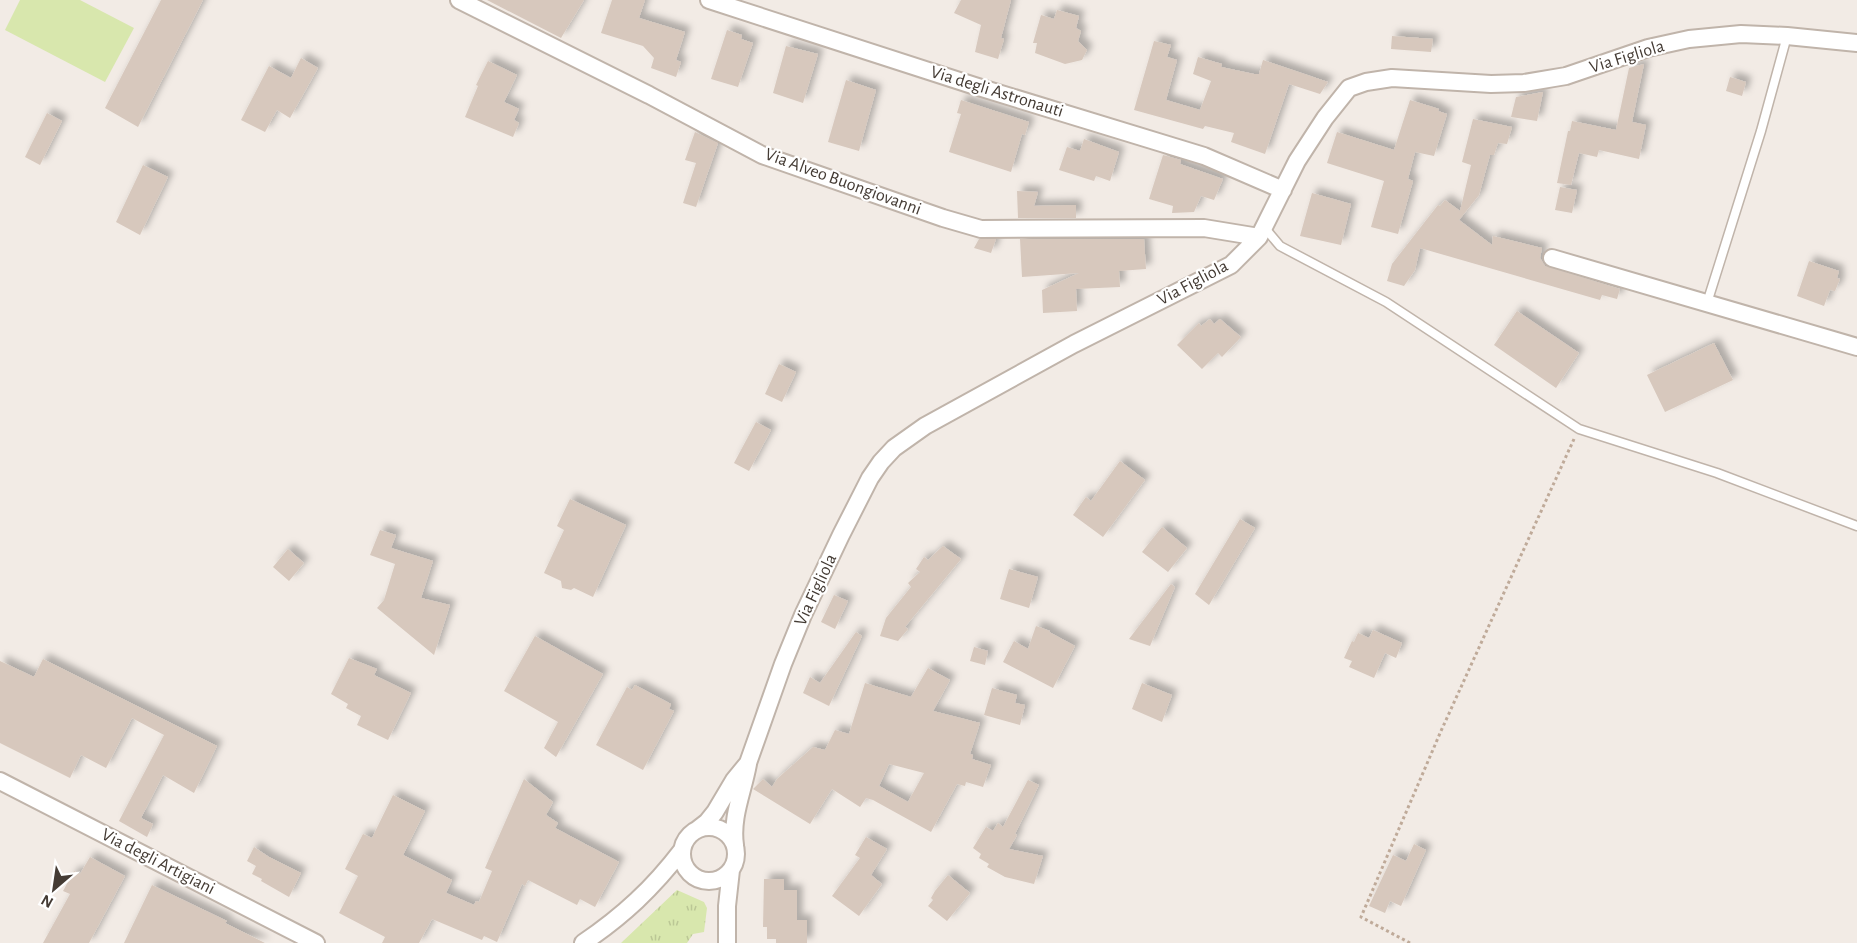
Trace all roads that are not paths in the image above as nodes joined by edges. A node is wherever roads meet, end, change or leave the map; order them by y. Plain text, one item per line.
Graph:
1 (459, 0) edge
2 (709, 0) edge
3 (1787, 36) junction
4 (1857, 43) edge
5 (1283, 190) junction
6 (1262, 232) junction
7 (1552, 258) dead end
8 (1707, 303) junction
9 (1857, 347) edge
10 (1857, 526) edge
11 (748, 764) junction
12 (0, 781) edge
13 (698, 829) junction
14 (735, 845) junction
15 (682, 850) junction
16 (731, 870) junction
17 (692, 875) junction
18 (658, 881) junction
19 (709, 881) junction
20 (727, 906) junction
21 (316, 943) edge
22 (584, 943) edge
23 (727, 943) edge

1 - 6 street, Via Alveo Buongiovanni
2 - 5 street, Via degli Astronauti
3 - 4 street, Via Figliola
3 - 5 street, Via Figliola
3 - 8 lane
5 - 6 street, Via Figliola
6 - 10 lane
6 - 11 street, Via Figliola
7 - 8 street
8 - 9 street
11 - 13 street, Via Figliola
11 - 14 street
12 - 21 street, Via degli Artigiani
13 - 14 street
13 - 15 street
14 - 16 street
15 - 17 street
15 - 18 street
16 - 19 street
16 - 20 street
17 - 18 street
17 - 19 street
18 - 22 street
19 - 20 street
20 - 23 street

